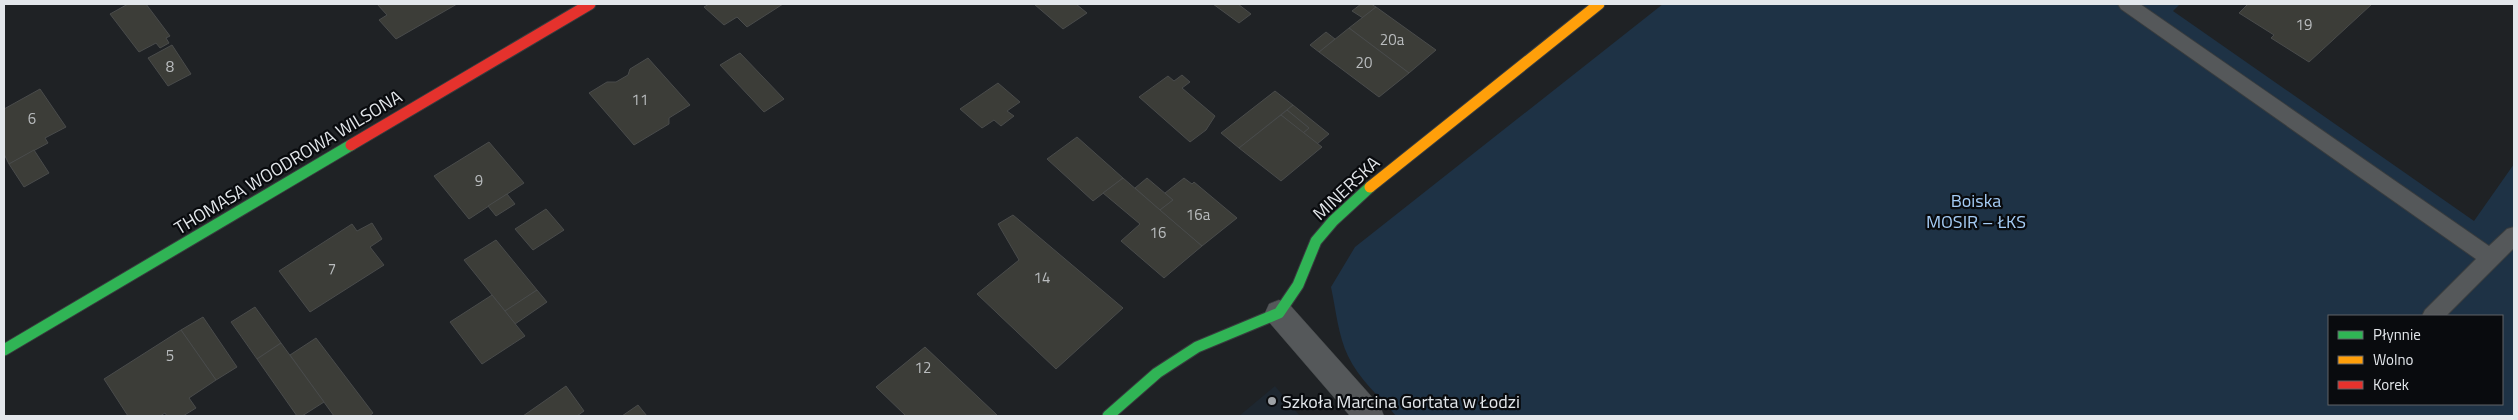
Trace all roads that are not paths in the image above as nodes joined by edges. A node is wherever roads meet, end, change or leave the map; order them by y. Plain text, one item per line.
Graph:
1 (590, 4) edge
2 (1599, 4) edge
3 (2127, 4) edge
4 (2514, 235) edge
5 (2490, 258) junction
6 (1279, 313) junction
7 (2433, 315) edge
8 (4, 350) edge
9 (1108, 416) edge
10 (1369, 416) edge

1 - 8 street, THOMASA WOODROWA WILSONA
2 - 6 street, MINERSKA
3 - 5 lane
4 - 5 lane
5 - 7 lane
6 - 9 street
6 - 10 street

